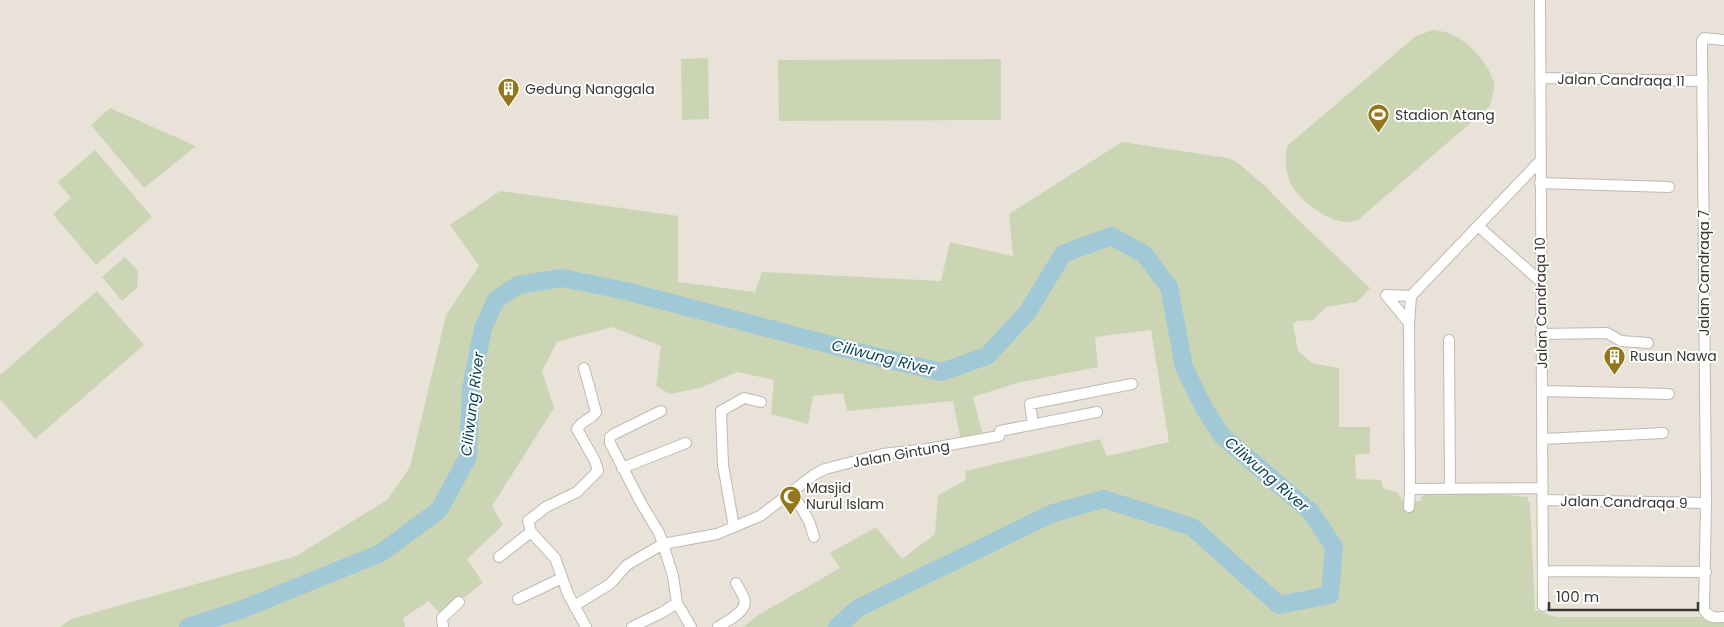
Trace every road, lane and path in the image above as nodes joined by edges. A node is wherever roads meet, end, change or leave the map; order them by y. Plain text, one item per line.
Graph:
1 (1540, 0) edge
2 (1724, 40) edge
3 (1540, 78) junction
4 (1703, 81) junction
5 (1540, 161) junction
6 (1540, 182) junction
7 (1669, 187) dead end
8 (1478, 226) junction
9 (1540, 281) junction
10 (1411, 296) junction
11 (1409, 323) junction
12 (1541, 334) junction
13 (1449, 340) dead end
14 (1648, 343) dead end
15 (584, 368) dead end
16 (1132, 384) dead end
17 (1543, 391) junction
18 (1670, 394) dead end
19 (761, 402) dead end
20 (661, 411) dead end
21 (1097, 412) dead end
22 (1033, 424) junction
23 (1663, 434) dead end
24 (1543, 439) junction
25 (686, 443) dead end
26 (622, 468) junction
27 (1543, 488) junction
28 (1410, 489) junction
29 (1450, 489) junction
30 (792, 492) junction
31 (1543, 500) junction
32 (1706, 503) junction
33 (1408, 507) dead end
34 (734, 527) junction
35 (532, 532) junction
36 (814, 537) dead end
37 (663, 544) junction
38 (499, 557) dead end
39 (1543, 571) junction
40 (1706, 572) junction
41 (562, 578) junction
42 (736, 583) dead end
43 (518, 599) dead end
44 (459, 602) dead end
45 (677, 603) junction
46 (574, 606) junction
47 (1543, 606) dead end
48 (1724, 617) edge
49 (443, 622) edge
50 (586, 627) edge
51 (632, 627) edge
52 (691, 627) edge
53 (718, 627) edge

1 - 3 street, Jalan Candraqa 10
2 - 4 street, Jalan Candraqa 7
3 - 4 street, Jalan Candraqa 11
3 - 5 street, Jalan Candraqa 10
4 - 32 street, Jalan Candraqa 7
5 - 6 street, Jalan Candraqa 10
5 - 8 street
6 - 7 street
6 - 9 street, Jalan Candraqa 10
8 - 9 street
8 - 10 street
9 - 12 street, Jalan Candraqa 10
10 - 11 street
10 - 11 street
11 - 28 street
12 - 14 street
12 - 17 street, Jalan Candraqa 10
13 - 29 street
15 - 35 street
16 - 22 street
17 - 18 street
17 - 24 street, Jalan Candraqa 10
19 - 34 street
20 - 26 street
21 - 22 street, Jalan Gintung
22 - 30 street, Jalan Gintung
23 - 24 street
24 - 27 street, Jalan Candraqa 10
25 - 26 street
26 - 37 street
27 - 29 street
27 - 31 street, Jalan Candraqa 10
28 - 29 street
28 - 33 street
30 - 34 street, Jalan Gintung
30 - 36 street
31 - 32 street, Jalan Candraqa 9
31 - 39 street, Jalan Candraqa 10
32 - 40 street, Jalan Candraqa 7
34 - 37 street, Jalan Gintung
35 - 38 street
35 - 41 street
37 - 45 street
37 - 46 street, Jalan Gintung
39 - 40 street
39 - 47 street, Jalan Candraqa 10
40 - 48 street, Jalan Candraqa 7
41 - 43 street
41 - 46 street
42 - 53 street
44 - 49 street
45 - 51 street
45 - 52 street
46 - 50 street

